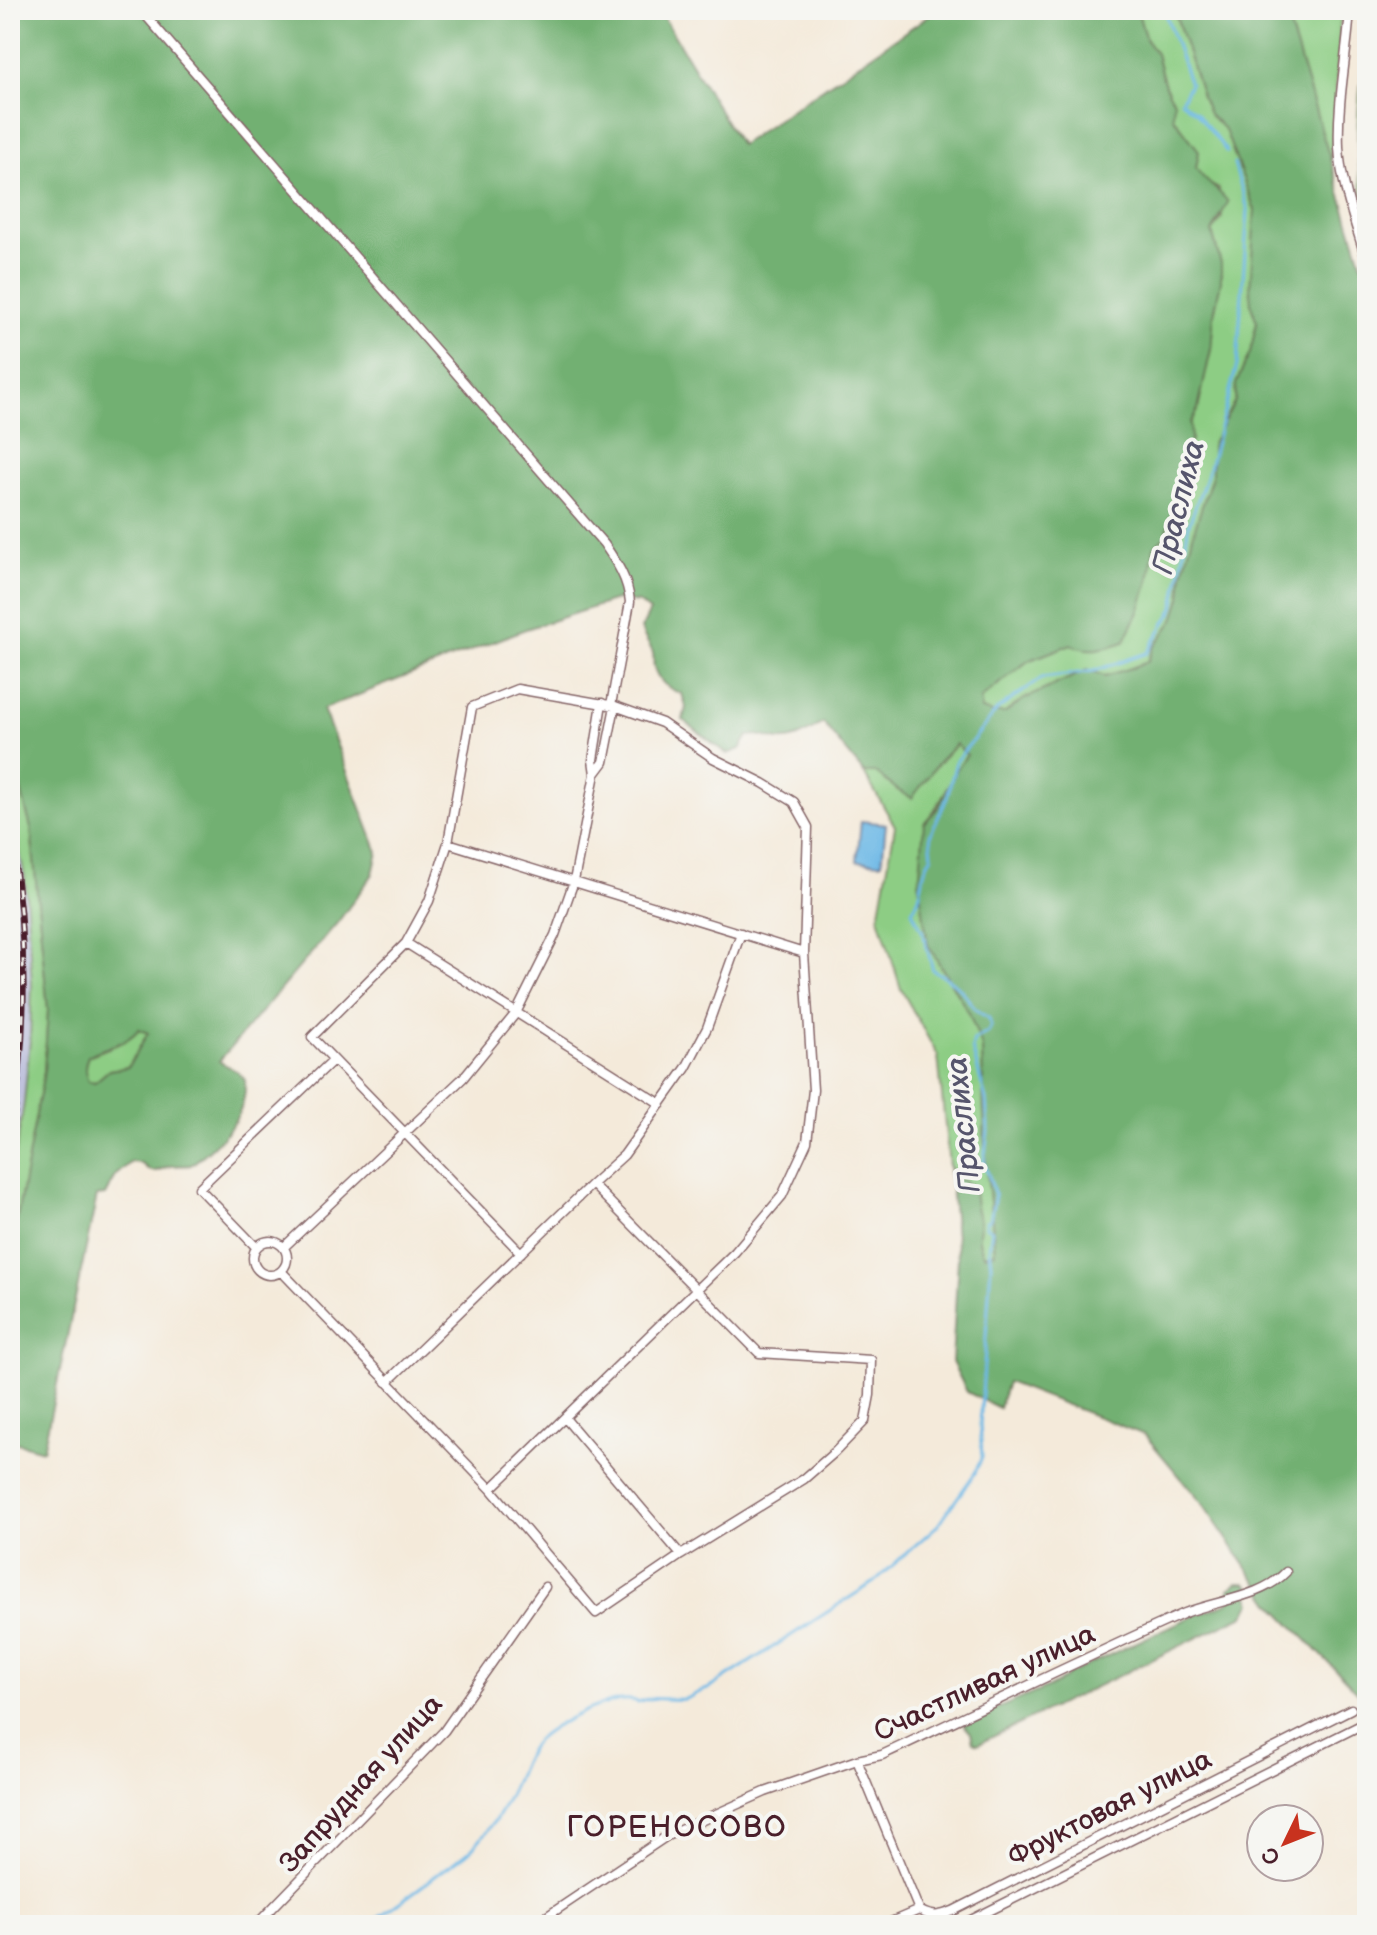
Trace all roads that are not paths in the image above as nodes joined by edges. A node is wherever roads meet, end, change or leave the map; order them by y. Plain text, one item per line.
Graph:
1 (141, 10) edge
2 (1350, 10) edge
3 (1367, 262) edge
4 (609, 705) junction
5 (595, 774) junction
6 (448, 843) junction
7 (574, 881) junction
8 (741, 933) junction
9 (406, 943) junction
10 (804, 953) junction
11 (516, 1013) junction
12 (332, 1061) junction
13 (661, 1104) junction
14 (403, 1133) junction
15 (592, 1184) junction
16 (256, 1247) junction
17 (284, 1247) junction
18 (521, 1253) junction
19 (281, 1271) junction
20 (695, 1289) junction
21 (387, 1382) junction
22 (565, 1418) junction
23 (491, 1489) junction
24 (681, 1555) junction
25 (1286, 1572) dead end
26 (545, 1587) dead end
27 (1351, 1709) dead end
28 (1367, 1722) edge
29 (857, 1760) junction
30 (919, 1910) junction
31 (256, 1925) edge
32 (534, 1925) edge
33 (884, 1925) edge
34 (961, 1925) edge

1 - 4 street
2 - 3 street
4 - 5 street
4 - 5 street
4 - 6 street
4 - 10 street
5 - 7 street
6 - 7 street
6 - 9 street
7 - 8 street
7 - 11 street
8 - 10 street
8 - 13 street
9 - 11 street
9 - 12 street
10 - 20 street
11 - 13 street
11 - 14 street
12 - 14 street
12 - 16 street
13 - 15 street
14 - 17 street
14 - 18 street
15 - 18 street
15 - 20 street
16 - 17 street
16 - 19 street
17 - 19 street
18 - 21 street
19 - 21 street
20 - 22 street
20 - 24 street
21 - 23 street
22 - 23 street
22 - 24 street
23 - 24 street
25 - 29 street, Счастливая улица
26 - 31 street, Запрудная улица
27 - 30 street, Фруктовая улица
28 - 34 street
29 - 30 street
29 - 32 street, Счастливая улица
30 - 33 street, Фруктовая улица

